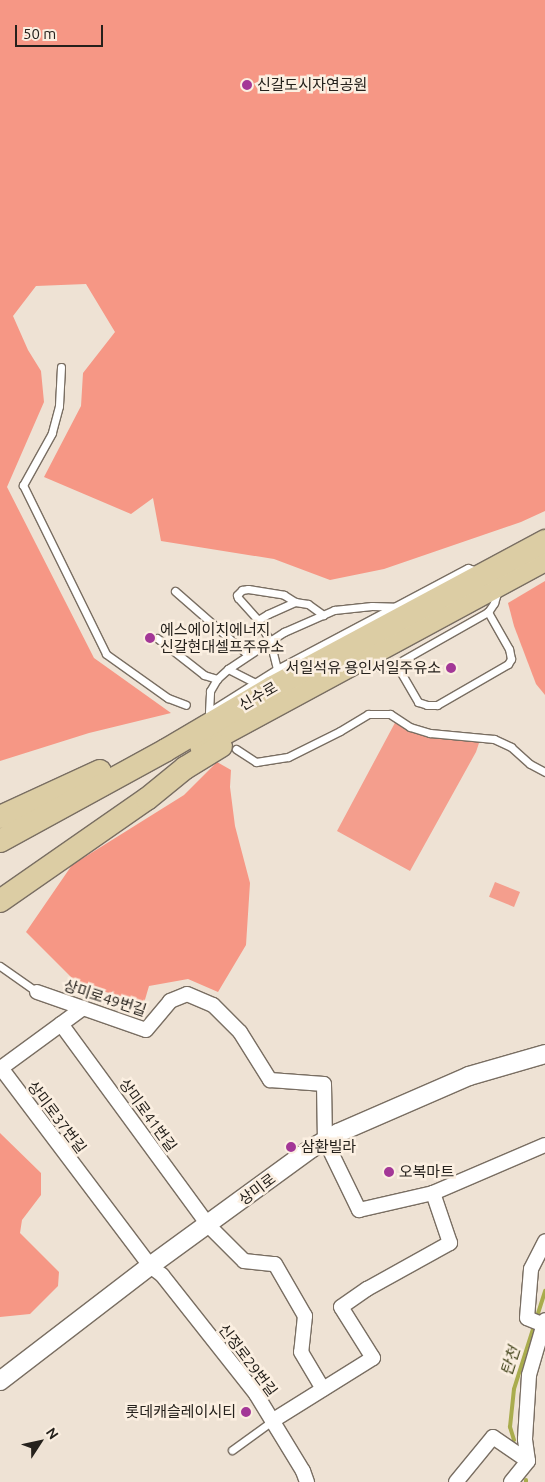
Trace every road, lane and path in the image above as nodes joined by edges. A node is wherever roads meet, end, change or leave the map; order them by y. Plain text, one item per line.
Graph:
1 (61, 367) dead end
2 (545, 541) edge
3 (545, 560) edge
4 (492, 579) junction
5 (175, 590) dead end
6 (295, 602) junction
7 (395, 607) junction
8 (488, 612) junction
9 (323, 615) junction
10 (258, 620) junction
11 (157, 638) dead end
12 (270, 641) junction
13 (248, 655) junction
14 (360, 661) junction
15 (396, 664) junction
16 (228, 669) junction
17 (277, 669) junction
18 (217, 679) junction
19 (255, 683) junction
20 (186, 706) dead end
21 (250, 721) junction
22 (184, 730) dead end
23 (236, 749) dead end
24 (160, 753) junction
25 (545, 772) edge
26 (0, 817) edge
27 (0, 841) edge
28 (0, 853) edge
29 (0, 901) edge
30 (0, 966) edge
31 (37, 992) joint
32 (83, 1008) junction
33 (62, 1024) junction
34 (545, 1054) edge
35 (325, 1140) junction
36 (545, 1145) edge
37 (433, 1193) junction
38 (208, 1225) junction
39 (545, 1241) edge
40 (150, 1266) junction
41 (544, 1322) edge
42 (0, 1382) edge
43 (322, 1389) junction
44 (272, 1421) junction
45 (232, 1450) dead end
46 (528, 1461) junction
47 (308, 1482) edge
48 (456, 1482) edge
49 (511, 1482) edge

1 - 20 lane
2 - 4 main road, 신수로
3 - 4 main road, 신수로
4 - 7 lane
4 - 8 lane
4 - 14 main road, 신수로
4 - 24 main road, 신수로
5 - 13 lane
6 - 9 lane
6 - 10 lane
6 - 10 lane
7 - 9 lane
7 - 17 lane
8 - 15 lane
8 - 15 lane
9 - 12 lane
10 - 12 lane
11 - 18 lane
12 - 13 lane
12 - 17 lane
13 - 16 lane
14 - 15 lane
14 - 21 main road, 신수로
16 - 18 lane
16 - 19 lane
17 - 19 lane
18 - 19 lane
21 - 28 main road, 신수로
21 - 29 main road
22 - 24 lane
23 - 25 lane
24 - 26 main road
24 - 27 main road, 신수로
30 - 31 lane
31 - 32 street, 상미로49번길
32 - 33 street, 상미로37번길
32 - 35 street, 상미로49번길
33 - 38 street, 상미로41번길
33 - 40 street, 상미로37번길
34 - 35 street, 상미로
35 - 37 street
35 - 38 street, 상미로
36 - 37 street
37 - 43 street
38 - 40 street, 상미로
38 - 43 street, 상미로41번길
39 - 41 street
40 - 42 street, 상미로
40 - 44 street, 신정로29번길
41 - 46 street
43 - 44 street
44 - 45 lane
44 - 47 street, 신정로29번길
46 - 48 street
46 - 49 street

